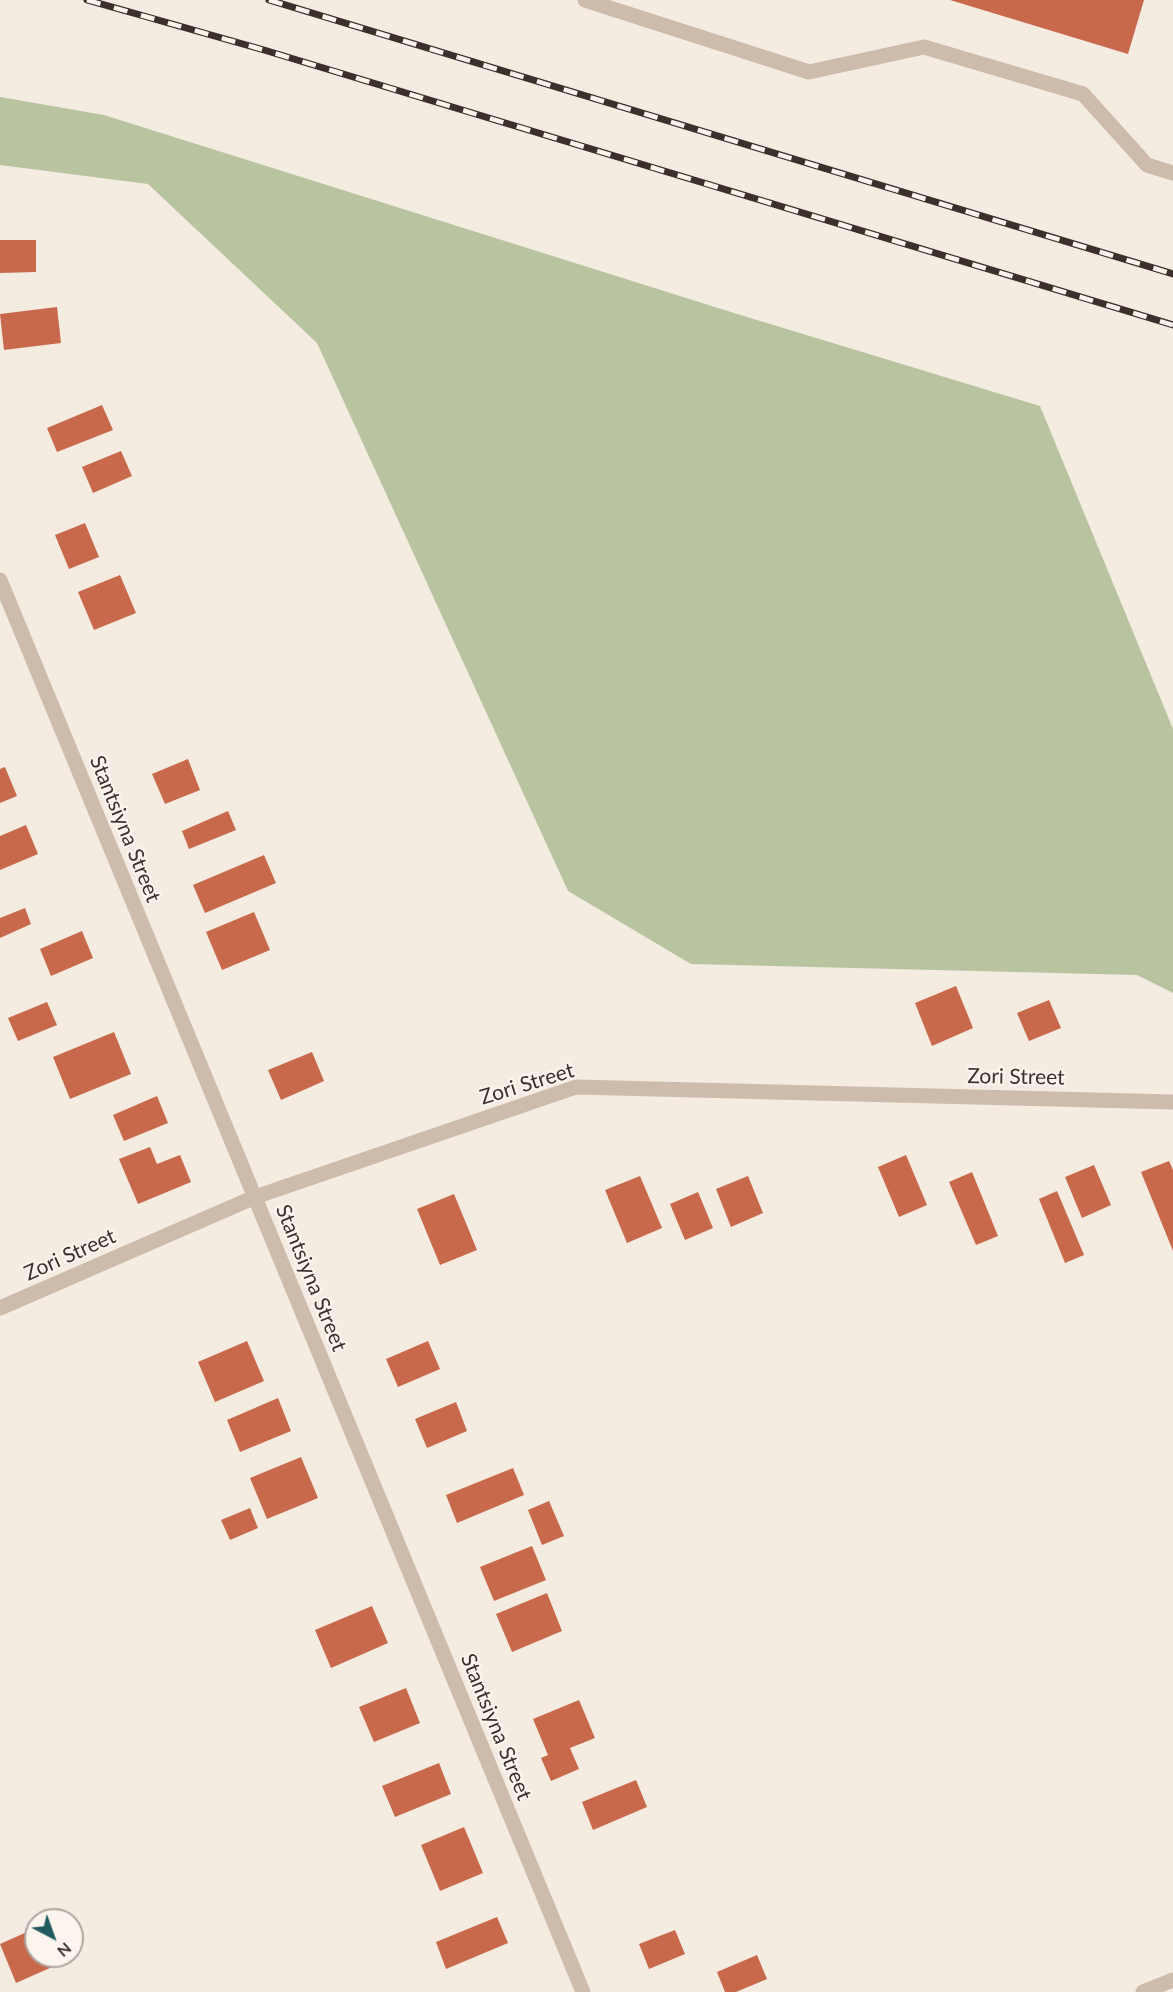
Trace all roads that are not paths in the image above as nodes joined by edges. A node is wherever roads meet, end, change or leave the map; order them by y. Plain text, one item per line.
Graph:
1 (585, 0) edge
2 (1173, 173) edge
3 (0, 580) edge
4 (1173, 1102) edge
5 (255, 1197) junction
6 (0, 1308) edge
7 (1173, 1980) edge
8 (583, 1992) edge
9 (1143, 1992) edge

1 - 2 street
3 - 5 street, Stantsiyna Street
4 - 5 street, Zori Street
5 - 6 street, Zori Street
5 - 8 street, Stantsiyna Street
7 - 9 street

